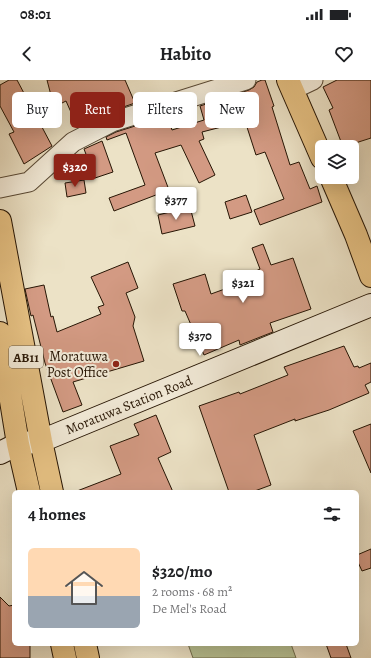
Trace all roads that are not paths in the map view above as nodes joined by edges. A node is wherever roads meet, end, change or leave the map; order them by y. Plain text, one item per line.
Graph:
1 (246, 80) edge
2 (313, 80) edge
3 (290, 85) edge
4 (315, 142) edge
5 (334, 184) edge
6 (0, 188) edge
7 (0, 221) edge
8 (371, 276) edge
9 (371, 305) edge
10 (0, 333) edge
11 (42, 441) junction
12 (9, 448) edge
13 (28, 490) edge
14 (52, 490) edge
15 (62, 646) edge
16 (85, 646) edge
17 (65, 658) edge
18 (88, 658) edge

1 - 6 street
2 - 3 street
3 - 4 main road
5 - 8 main road
7 - 11 main road, AB11
9 - 11 street, Moratuwa Station Road
10 - 12 main road, AB11
11 - 12 street, Moratuwa Station Road
11 - 14 main road, AB11
12 - 13 main road, AB11
15 - 17 main road
16 - 18 main road

